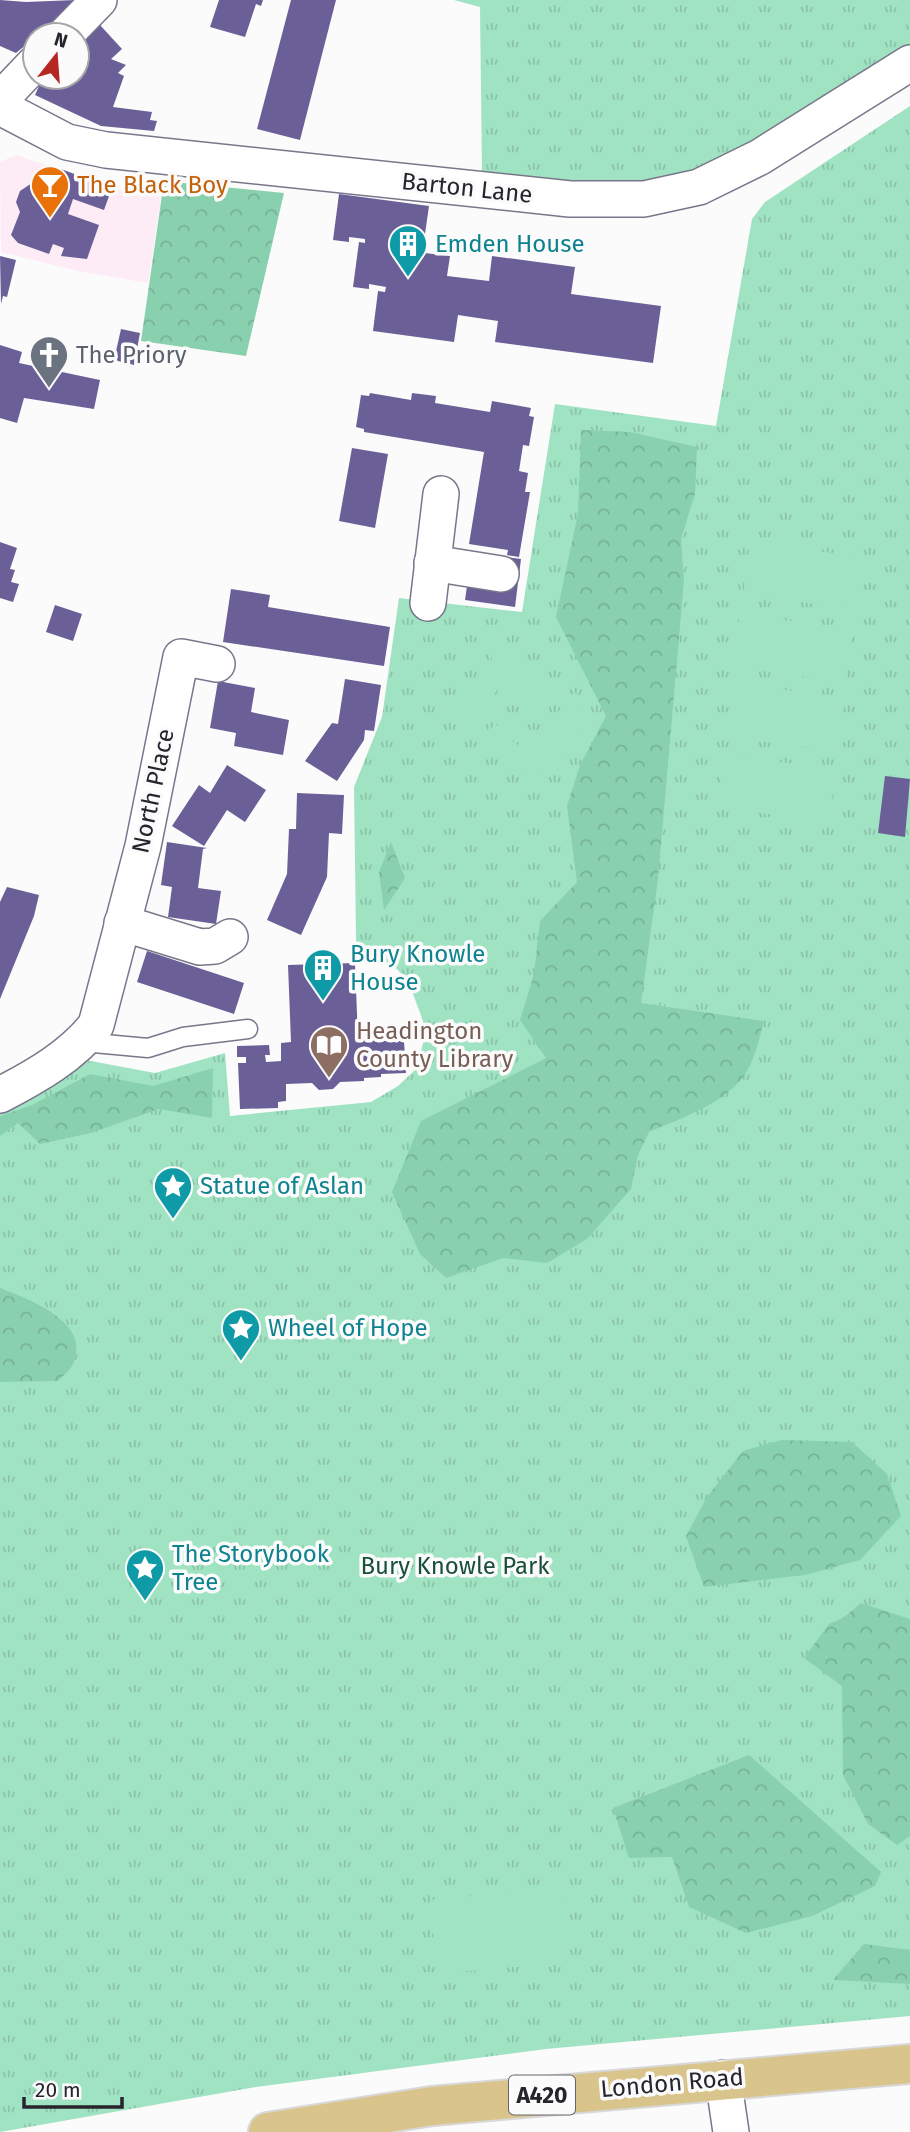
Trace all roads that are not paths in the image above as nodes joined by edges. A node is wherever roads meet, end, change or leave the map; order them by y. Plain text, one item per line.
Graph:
1 (99, 0) edge
2 (79, 21) edge
3 (910, 63) edge
4 (21, 78) edge
5 (0, 100) edge
6 (0, 107) edge
7 (441, 494) dead end
8 (432, 563) junction
9 (501, 574) dead end
10 (428, 603) dead end
11 (217, 664) dead end
12 (122, 923) junction
13 (230, 937) dead end
14 (248, 1029) dead end
15 (83, 1042) junction
16 (0, 1095) edge
17 (910, 2064) edge
18 (723, 2078) junction
19 (268, 2132) edge
20 (731, 2132) edge

1 - 2 street
3 - 6 street, Barton Lane
4 - 5 street
7 - 8 street
8 - 9 street
8 - 10 street
11 - 12 street, North Place
12 - 13 street
12 - 15 street, North Place
14 - 15 lane
15 - 16 street, North Place
17 - 18 main road, London Road / A420
18 - 19 main road, London Road / A420
18 - 20 street

